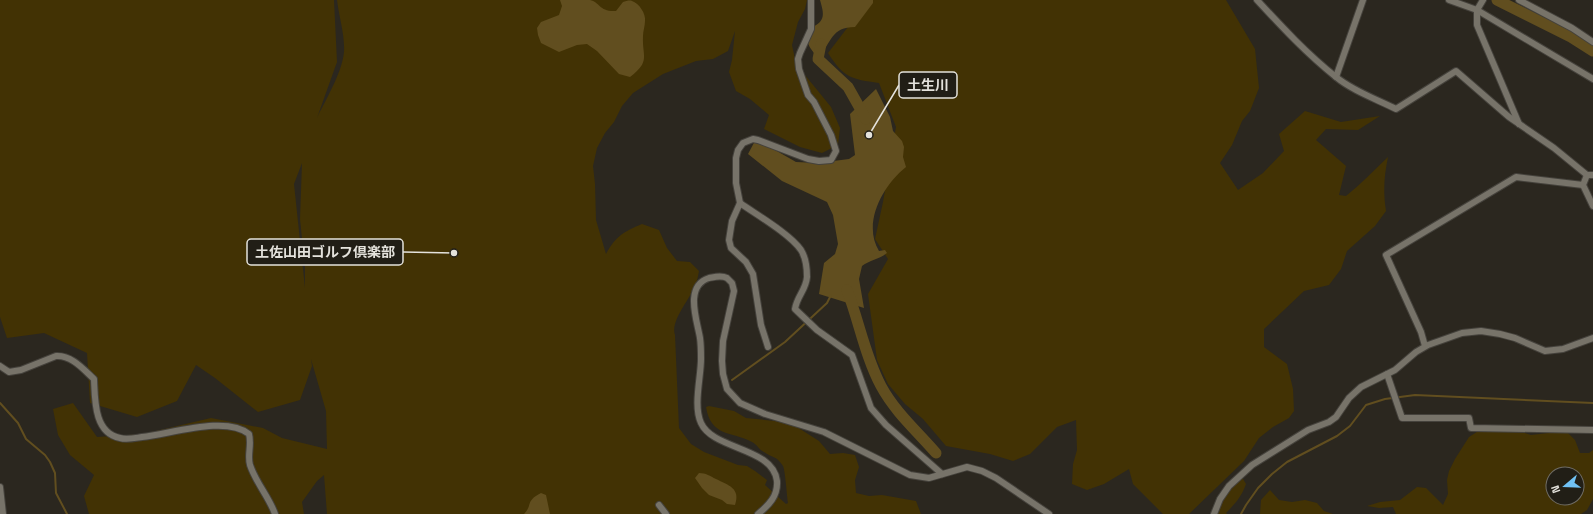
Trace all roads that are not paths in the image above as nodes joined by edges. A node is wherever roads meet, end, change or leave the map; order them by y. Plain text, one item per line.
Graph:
1 (811, 0) edge
2 (1257, 0) edge
3 (1363, 0) edge
4 (1449, 0) edge
5 (1520, 0) edge
6 (1483, 1) edge
7 (1477, 10) junction
8 (1593, 42) edge
9 (1336, 78) junction
10 (1593, 79) edge
11 (1519, 124) junction
12 (1590, 175) edge
13 (1583, 185) junction
14 (740, 203) junction
15 (1593, 206) edge
16 (1593, 338) edge
17 (1426, 346) junction
18 (768, 347) dead end
19 (0, 366) edge
20 (1387, 374) junction
21 (1593, 430) edge
22 (942, 474) junction
23 (0, 487) edge
24 (659, 505) dead end
25 (2, 511) edge
26 (275, 514) edge
27 (666, 514) edge
28 (758, 514) edge
29 (1049, 514) edge
30 (1214, 514) edge

1 - 14 street
2 - 9 street
3 - 9 street
4 - 7 street
5 - 8 street
6 - 7 street
7 - 10 street
7 - 11 street
9 - 11 street
11 - 12 street
12 - 13 street
13 - 15 street
13 - 17 street
14 - 18 street
14 - 22 street
16 - 17 street
17 - 20 street
19 - 26 street
20 - 21 street
20 - 30 street
22 - 28 street
22 - 29 street
23 - 25 street
24 - 27 street

